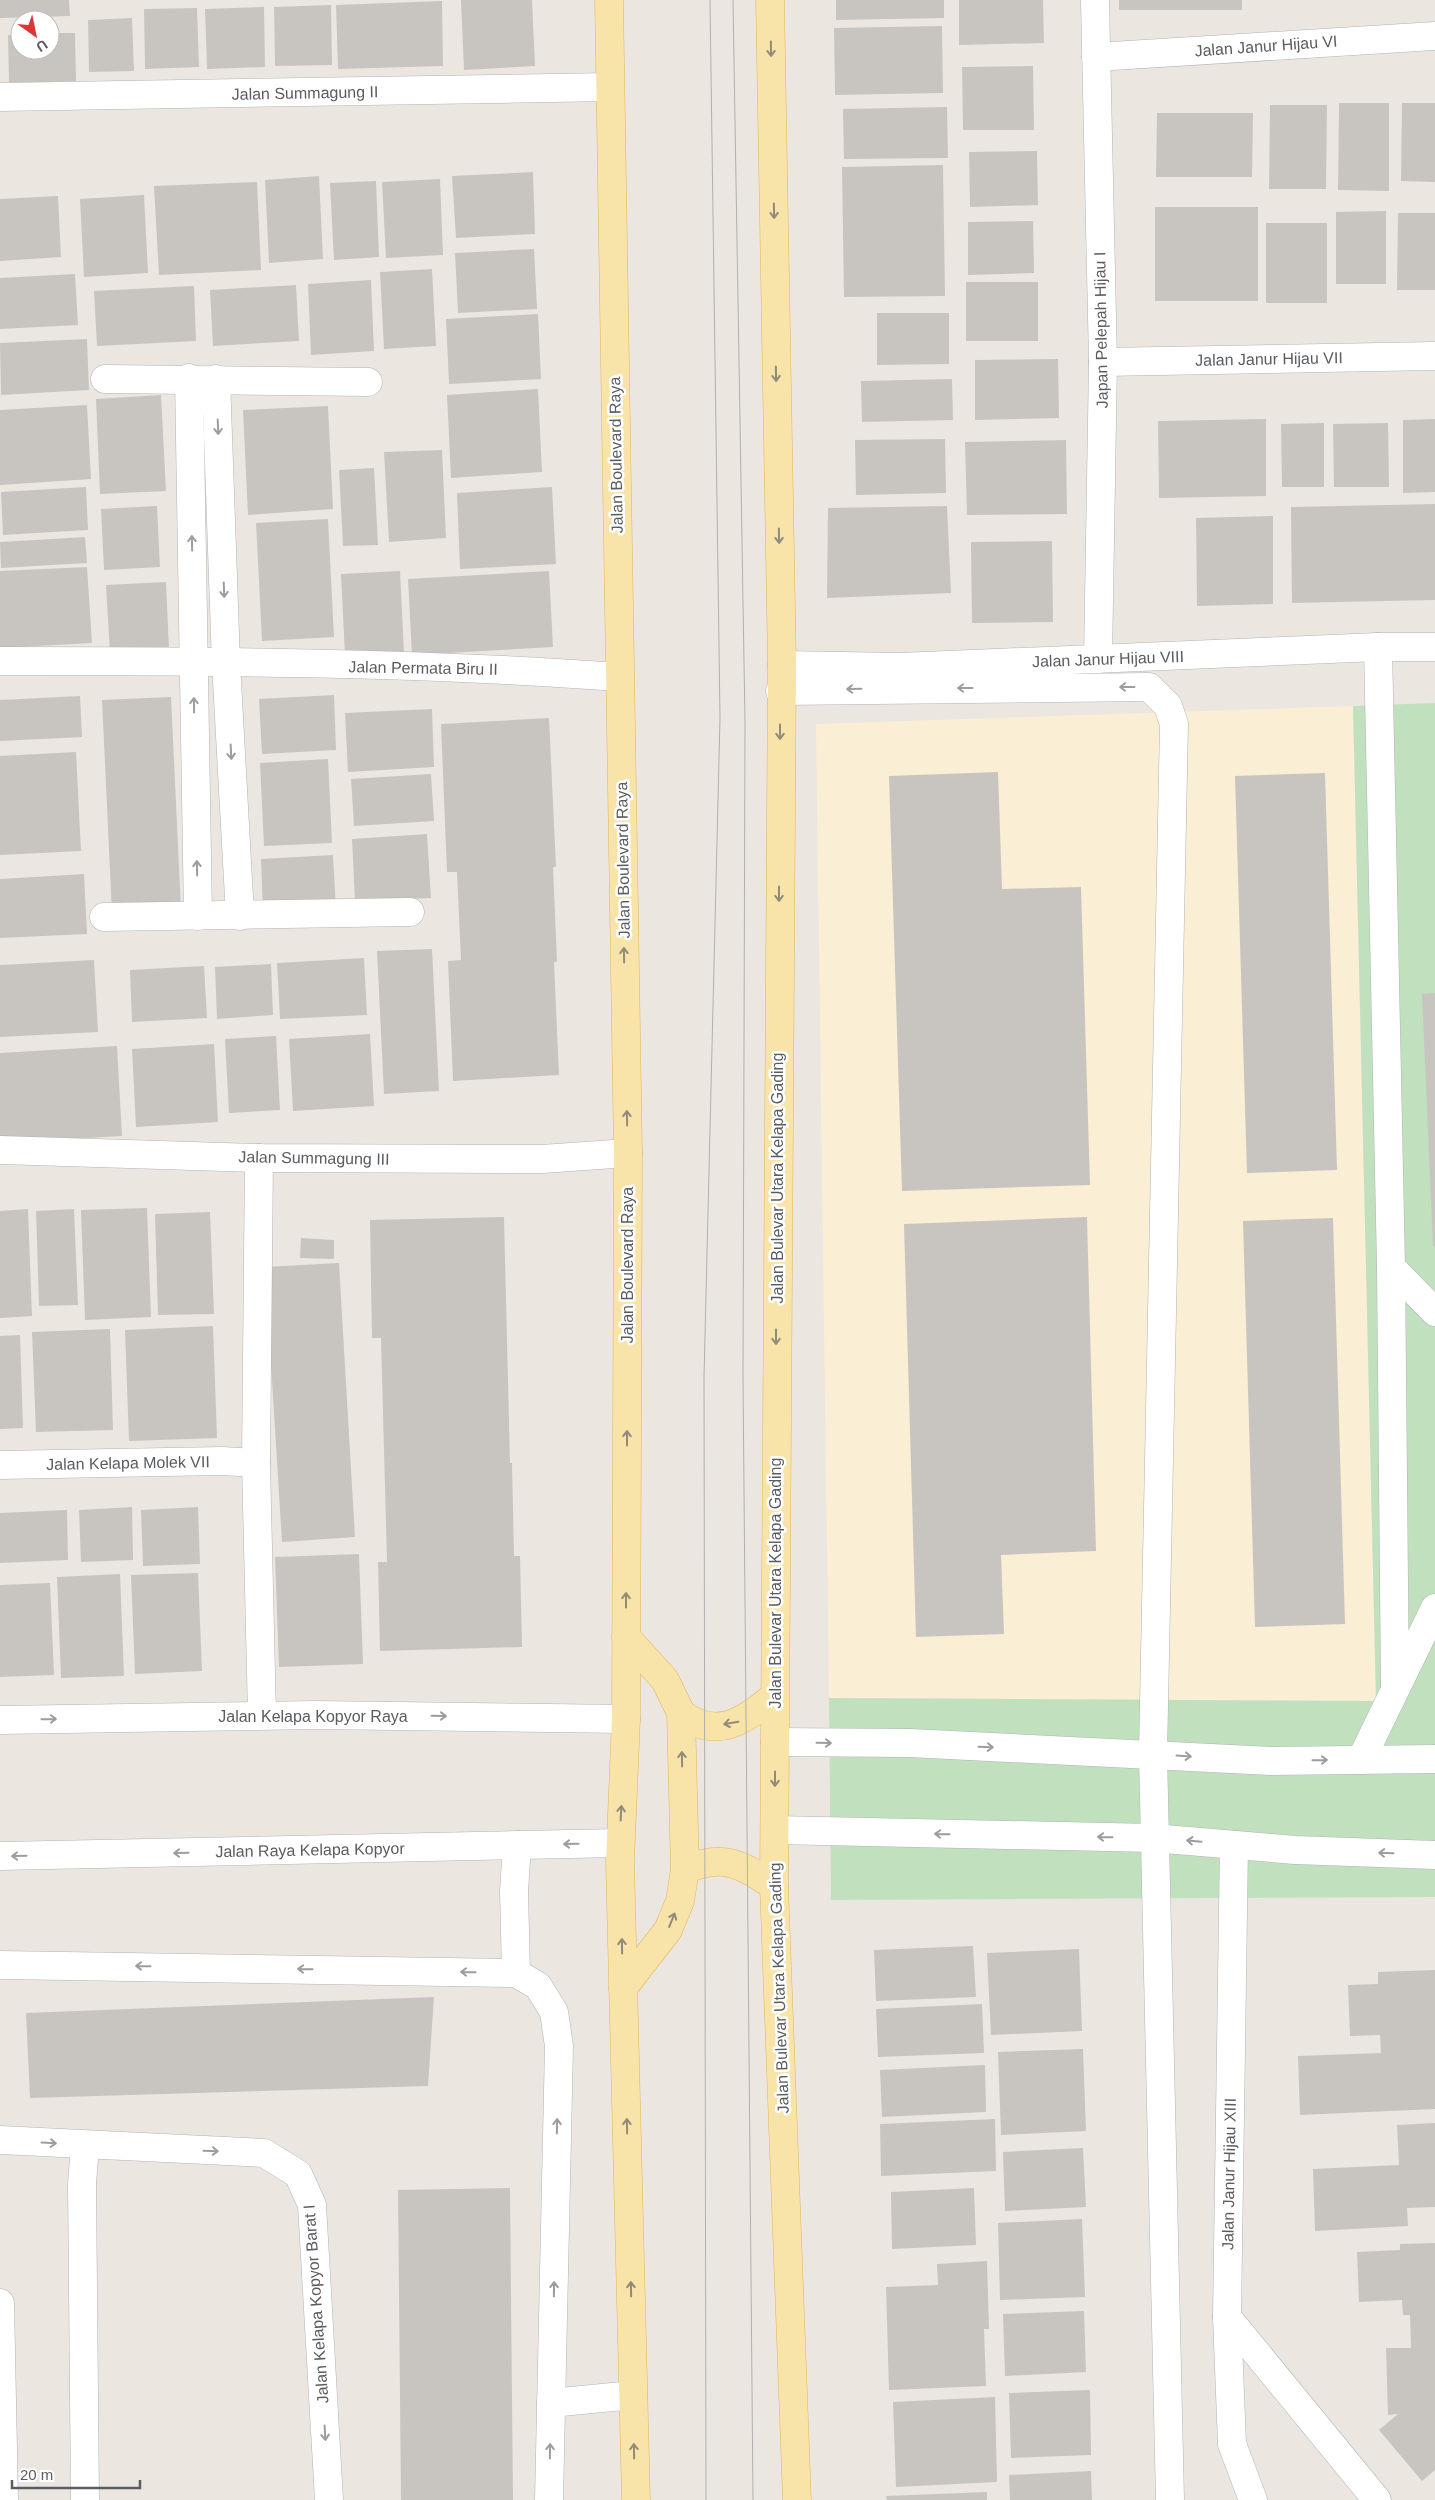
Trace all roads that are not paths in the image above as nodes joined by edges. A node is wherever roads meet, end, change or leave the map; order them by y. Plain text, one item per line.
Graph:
1 (609, 0) edge
2 (770, 0) edge
3 (1095, 0) edge
4 (1435, 36) edge
5 (1096, 57) junction
6 (610, 87) junction
7 (0, 97) edge
8 (1435, 356) edge
9 (1103, 362) junction
10 (202, 378) junction
11 (105, 379) dead end
12 (368, 382) dead end
13 (1378, 647) junction
14 (1435, 647) edge
15 (1098, 659) junction
16 (193, 661) junction
17 (0, 662) edge
18 (226, 663) junction
19 (619, 677) junction
20 (781, 678) junction
21 (410, 912) dead end
22 (198, 916) junction
23 (240, 916) junction
24 (104, 917) dead end
25 (0, 1150) edge
26 (628, 1153) junction
27 (259, 1158) junction
28 (1391, 1267) junction
29 (1435, 1312) edge
30 (256, 1463) junction
31 (0, 1465) edge
32 (1435, 1608) edge
33 (626, 1637) junction
34 (1395, 1688) junction
35 (774, 1696) junction
36 (681, 1713) junction
37 (262, 1715) junction
38 (626, 1719) junction
39 (0, 1720) edge
40 (775, 1742) junction
41 (1153, 1754) junction
42 (1435, 1758) edge
43 (1361, 1760) junction
44 (775, 1830) junction
45 (1154, 1838) junction
46 (620, 1843) junction
47 (517, 1845) junction
48 (1234, 1845) junction
49 (1435, 1855) edge
50 (0, 1856) edge
51 (685, 1870) junction
52 (774, 1886) junction
53 (0, 1965) edge
54 (516, 1973) junction
55 (623, 1988) junction
56 (0, 2140) edge
57 (85, 2146) junction
58 (0, 2303) edge
59 (1227, 2317) junction
60 (633, 2395) junction
61 (551, 2403) junction
62 (2, 2408) edge
63 (4, 2500) edge
64 (86, 2500) edge
65 (329, 2500) edge
66 (549, 2500) edge
67 (636, 2500) edge
68 (798, 2500) edge
69 (1170, 2500) edge
70 (1253, 2500) edge
71 (1377, 2500) edge

1 - 6 main road, Jalan Boulevard Raya
2 -> 20 main road
3 - 5 street, Japan Pelepah Hijau I
4 - 5 street, Jalan Janur Hijau VI
5 - 9 street, Japan Pelepah Hijau I
6 - 7 street, Jalan Summagung II
6 - 19 main road, Jalan Boulevard Raya
8 - 9 street, Jalan Janur Hijau VII
9 - 15 street, Japan Pelepah Hijau I
10 - 11 street
10 - 12 street
16 -> 10 street
10 -> 18 street
13 - 14 street, Jalan Janur Hijau VIII
13 - 15 street, Jalan Janur Hijau VIII
13 - 28 street
15 - 20 street, Jalan Janur Hijau VIII
16 - 17 street, Jalan Permata Biru II
16 - 18 street, Jalan Permata Biru II
22 -> 16 street
18 - 19 street, Jalan Permata Biru II
18 -> 23 street
26 -> 19 main road, Jalan Boulevard Raya
20 -> 35 main road, Jalan Bulevar Utara Kelapa Gading
41 -> 20 street
21 - 23 street
22 - 23 street
22 - 24 street
25 - 27 street, Jalan Summagung III
26 - 27 street, Jalan Summagung III
33 -> 26 main road, Jalan Boulevard Raya
27 - 30 street
28 - 29 street
28 - 34 street
30 - 31 street, Jalan Kelapa Molek VII
30 - 37 street
32 - 34 street
33 - 36 main road
33 - 38 main road, Jalan Boulevard Raya
34 - 43 street
35 -> 36 main road
35 - 40 main road, Jalan Bulevar Utara Kelapa Gading
51 -> 36 main road
37 -> 38 street, Jalan Kelapa Kopyor Raya
39 -> 37 street, Jalan Kelapa Kopyor Raya
46 -> 38 main road
40 -> 41 street
40 -> 44 main road, Jalan Bulevar Utara Kelapa Gading
41 -> 43 street
41 - 45 street
42 - 43 street
45 -> 44 street
44 - 52 main road, Jalan Bulevar Utara Kelapa Gading
48 -> 45 street
45 - 69 street
46 -> 47 street, Jalan Raya Kelapa Kopyor
55 -> 46 main road
47 -> 50 street, Jalan Raya Kelapa Kopyor
47 - 54 street
49 -> 48 street
48 - 59 street, Jalan Janur Hijau XIII
51 - 52 main road
55 -> 51 main road
52 - 68 main road, Jalan Bulevar Utara Kelapa Gading
54 -> 53 street
61 -> 54 street
60 -> 55 main road
56 -> 57 street, Jalan Kelapa Kopyor Barat I
57 - 64 street
57 -> 65 street, Jalan Kelapa Kopyor Barat I
58 - 62 street
59 - 70 street, Jalan Janur Hijau XIII
59 - 71 street
60 - 61 street
67 -> 60 main road
66 -> 61 street
62 - 63 street

